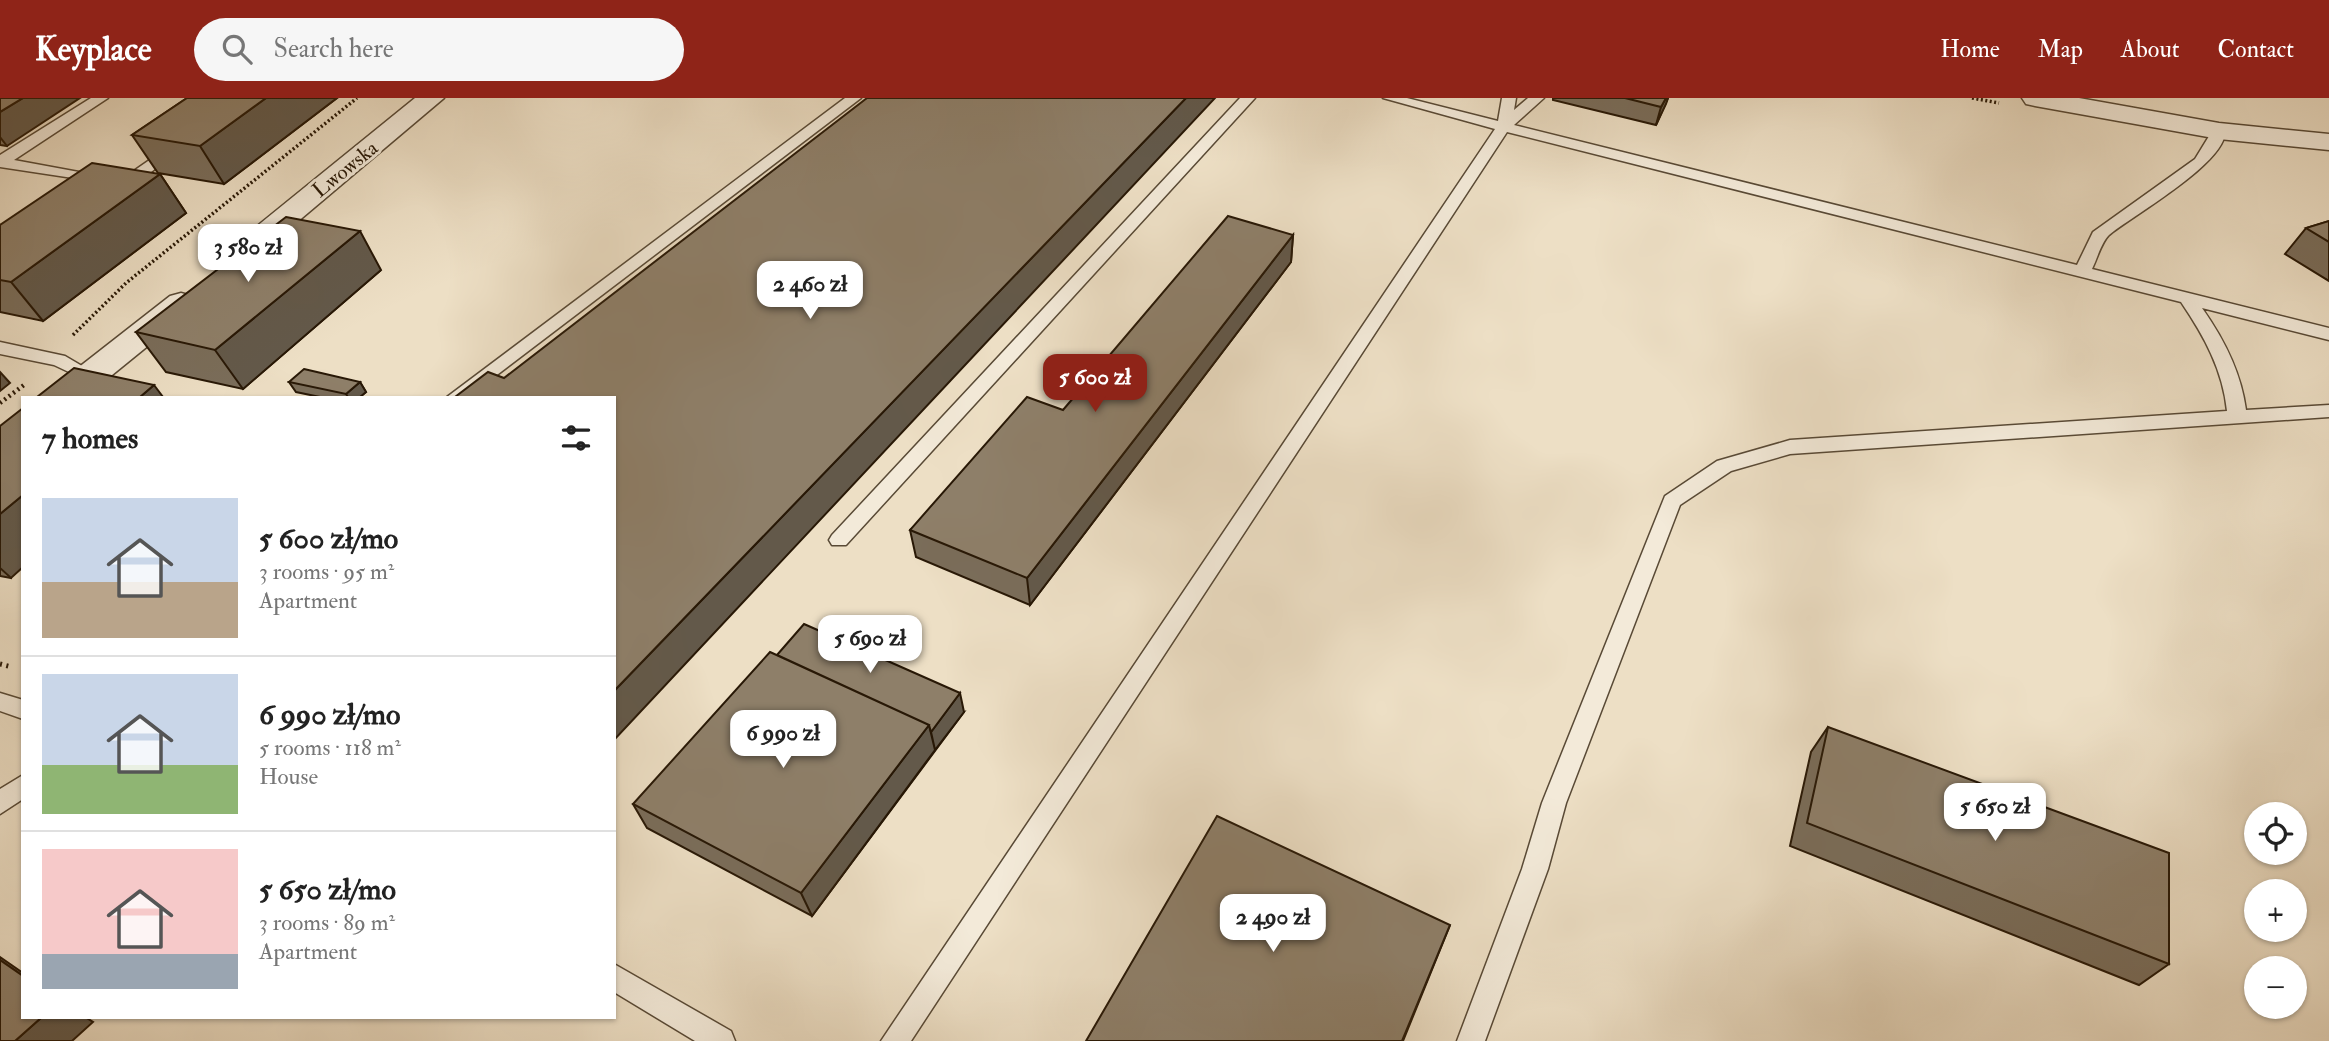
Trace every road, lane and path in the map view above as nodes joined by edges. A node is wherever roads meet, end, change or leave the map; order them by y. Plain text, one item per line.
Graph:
1 (101, 98) edge
2 (357, 98) edge
3 (431, 98) edge
4 (854, 98) edge
5 (1248, 98) edge
6 (1390, 98) edge
7 (1510, 98) edge
8 (1537, 98) edge
9 (2035, 98) edge
10 (1504, 126) junction
11 (2219, 131) junction
12 (187, 139) edge
13 (2329, 142) edge
14 (0, 162) edge
15 (126, 184) junction
16 (103, 200) edge
17 (2083, 271) junction
18 (2189, 301) junction
19 (2329, 334) edge
20 (0, 348) edge
21 (59, 359) junction
22 (90, 376) junction
23 (64, 396) edge
24 (457, 396) edge
25 (2329, 411) edge
26 (2237, 416) junction
27 (839, 540) dead end
28 (0, 664) edge
29 (12, 667) dead end
30 (0, 702) edge
31 (21, 709) edge
32 (21, 787) edge
33 (0, 803) edge
34 (616, 979) edge
35 (721, 1041) edge
36 (895, 1041) edge
37 (1472, 1041) edge

1 - 14 lane
2 - 21 path
3 - 22 street, Lwowska
4 - 24 lane
5 - 27 lane
6 - 10 lane
7 - 10 lane
8 - 10 lane
9 - 11 street
10 - 17 lane
10 - 36 lane
11 - 13 street
11 - 17 lane
12 - 15 lane
14 - 15 lane
15 - 16 lane
17 - 18 lane
18 - 19 lane
18 - 26 lane
20 - 21 lane
21 - 22 lane
22 - 23 street, Lwowska
25 - 26 lane
26 - 37 lane
28 - 29 path
30 - 31 lane
32 - 33 lane
34 - 35 lane

